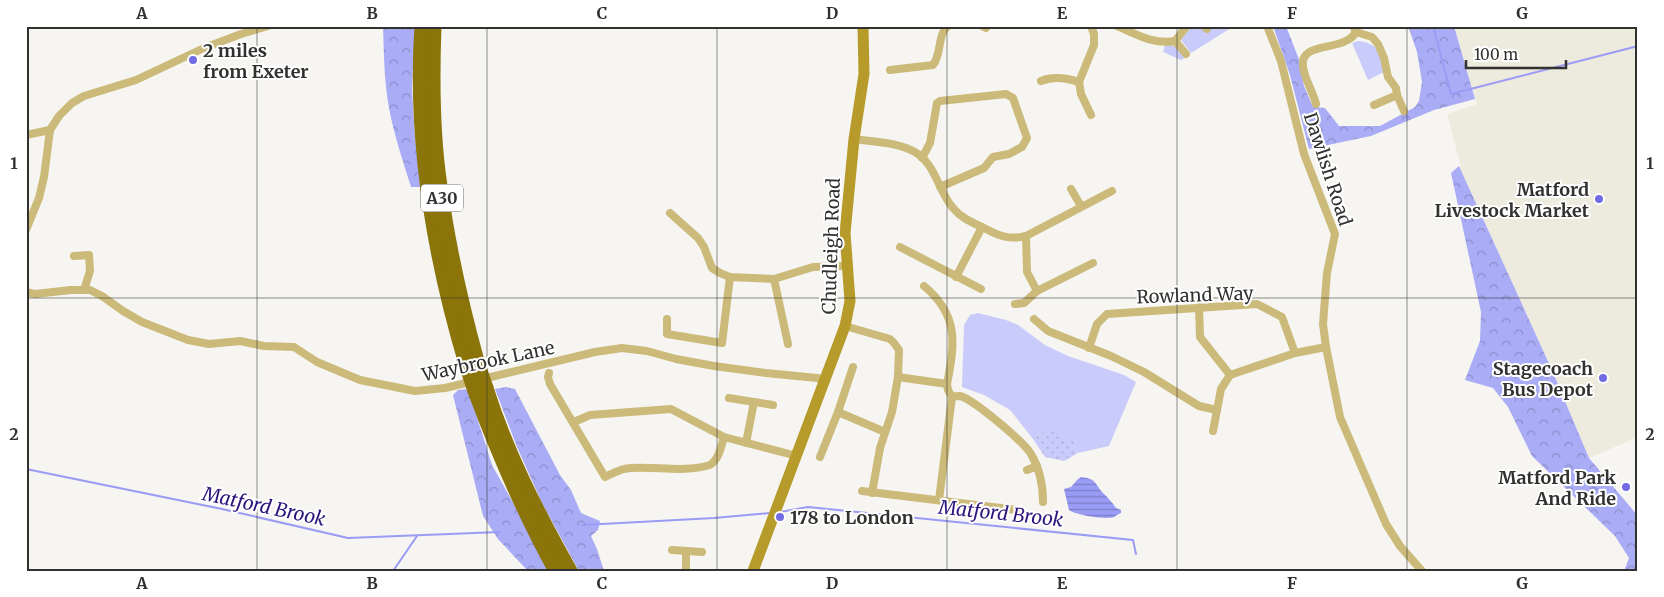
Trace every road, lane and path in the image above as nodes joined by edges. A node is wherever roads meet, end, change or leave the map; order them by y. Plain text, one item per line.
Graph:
1 (268, 26) edge
2 (422, 26) edge
3 (434, 26) edge
4 (863, 26) edge
5 (1091, 26) edge
6 (1117, 26) edge
7 (1187, 26) edge
8 (1267, 26) edge
9 (943, 27) edge
10 (1354, 29) edge
11 (1175, 41) junction
12 (1186, 54) dead end
13 (890, 70) dead end
14 (1041, 81) dead end
15 (1079, 82) junction
16 (1321, 88) dead end
17 (1312, 91) junction
18 (1397, 95) junction
19 (1316, 104) dead end
20 (1374, 105) dead end
21 (1404, 111) dead end
22 (1091, 115) dead end
23 (50, 130) junction
24 (26, 135) edge
25 (854, 139) junction
26 (922, 158) junction
27 (940, 186) junction
28 (1071, 189) dead end
29 (1112, 191) dead end
30 (1081, 206) junction
31 (670, 213) dead end
32 (982, 227) junction
33 (26, 230) edge
34 (1026, 236) junction
35 (900, 247) dead end
36 (74, 256) dead end
37 (1093, 263) dead end
38 (846, 266) junction
39 (730, 277) junction
40 (956, 277) junction
41 (774, 279) junction
42 (924, 286) dead end
43 (981, 289) dead end
44 (84, 290) junction
45 (1037, 291) junction
46 (26, 292) edge
47 (1015, 304) dead end
48 (1199, 307) junction
49 (667, 319) dead end
50 (1034, 319) dead end
51 (845, 326) junction
52 (788, 344) dead end
53 (1326, 347) junction
54 (1089, 348) junction
55 (1295, 353) junction
56 (472, 366) junction
57 (853, 367) dead end
58 (549, 373) dead end
59 (1230, 375) junction
60 (898, 377) junction
61 (825, 380) junction
62 (947, 384) junction
63 (480, 389) junction
64 (952, 396) junction
65 (729, 398) dead end
66 (754, 402) junction
67 (773, 405) dead end
68 (1217, 410) junction
69 (838, 412) junction
70 (574, 422) junction
71 (1213, 431) dead end
72 (886, 432) junction
73 (724, 437) junction
74 (746, 443) junction
75 (797, 456) junction
76 (820, 456) dead end
77 (1037, 466) junction
78 (1027, 470) dead end
79 (862, 491) dead end
80 (872, 493) junction
81 (940, 500) junction
82 (1043, 502) dead end
83 (1017, 510) dead end
84 (672, 550) dead end
85 (686, 551) junction
86 (702, 552) dead end
87 (556, 571) edge
88 (570, 571) edge
89 (686, 571) edge
90 (754, 571) edge
91 (1422, 571) edge

1 - 23 street
2 - 56 highway, A30
3 - 56 highway, A30
4 - 25 street, Chudleigh Road
5 - 15 street
6 - 11 street
7 - 11 street
8 - 53 street, Dawlish Road
9 - 13 street
10 - 17 street
10 - 18 street
11 - 12 street
14 - 15 street
15 - 22 street
16 - 17 street
17 - 19 street
18 - 20 street
18 - 21 street
23 - 24 street
23 - 33 street
25 - 26 street
25 - 38 street, Chudleigh Road
26 - 27 street
26 - 27 street
27 - 32 street
28 - 30 street
29 - 30 street
30 - 34 street
31 - 39 street
32 - 34 street
32 - 40 street
34 - 45 street
35 - 40 street
36 - 44 street
37 - 45 street
38 - 41 street
38 - 51 street, Chudleigh Road
39 - 41 street
39 - 49 street
40 - 43 street
41 - 52 street
42 - 62 street
44 - 46 street, Waybrook Lane
44 - 61 street, Waybrook Lane
45 - 47 street
48 - 54 street, Rowland Way
48 - 55 street, Rowland Way
48 - 59 street
50 - 54 street
51 - 60 street
51 - 61 street, Chudleigh Road
53 - 55 street
53 - 91 street, Dawlish Road
54 - 68 street
55 - 59 street
56 - 63 highway, A30, bridge
57 - 69 street
58 - 70 street
59 - 68 street
60 - 62 street
60 - 72 street
61 - 75 street, Chudleigh Road
62 - 64 street
63 - 87 highway, A30
63 - 88 highway, A30
64 - 77 street
64 - 81 street
65 - 66 street
66 - 67 street
66 - 74 street
68 - 71 street
69 - 72 street
69 - 76 street
70 - 73 street
70 - 73 street
72 - 80 street
73 - 74 street
74 - 75 street
75 - 90 street, Chudleigh Road
77 - 78 street
77 - 82 street
79 - 80 street
80 - 81 street
81 - 83 street
84 - 85 street
85 - 86 street
85 - 89 street

